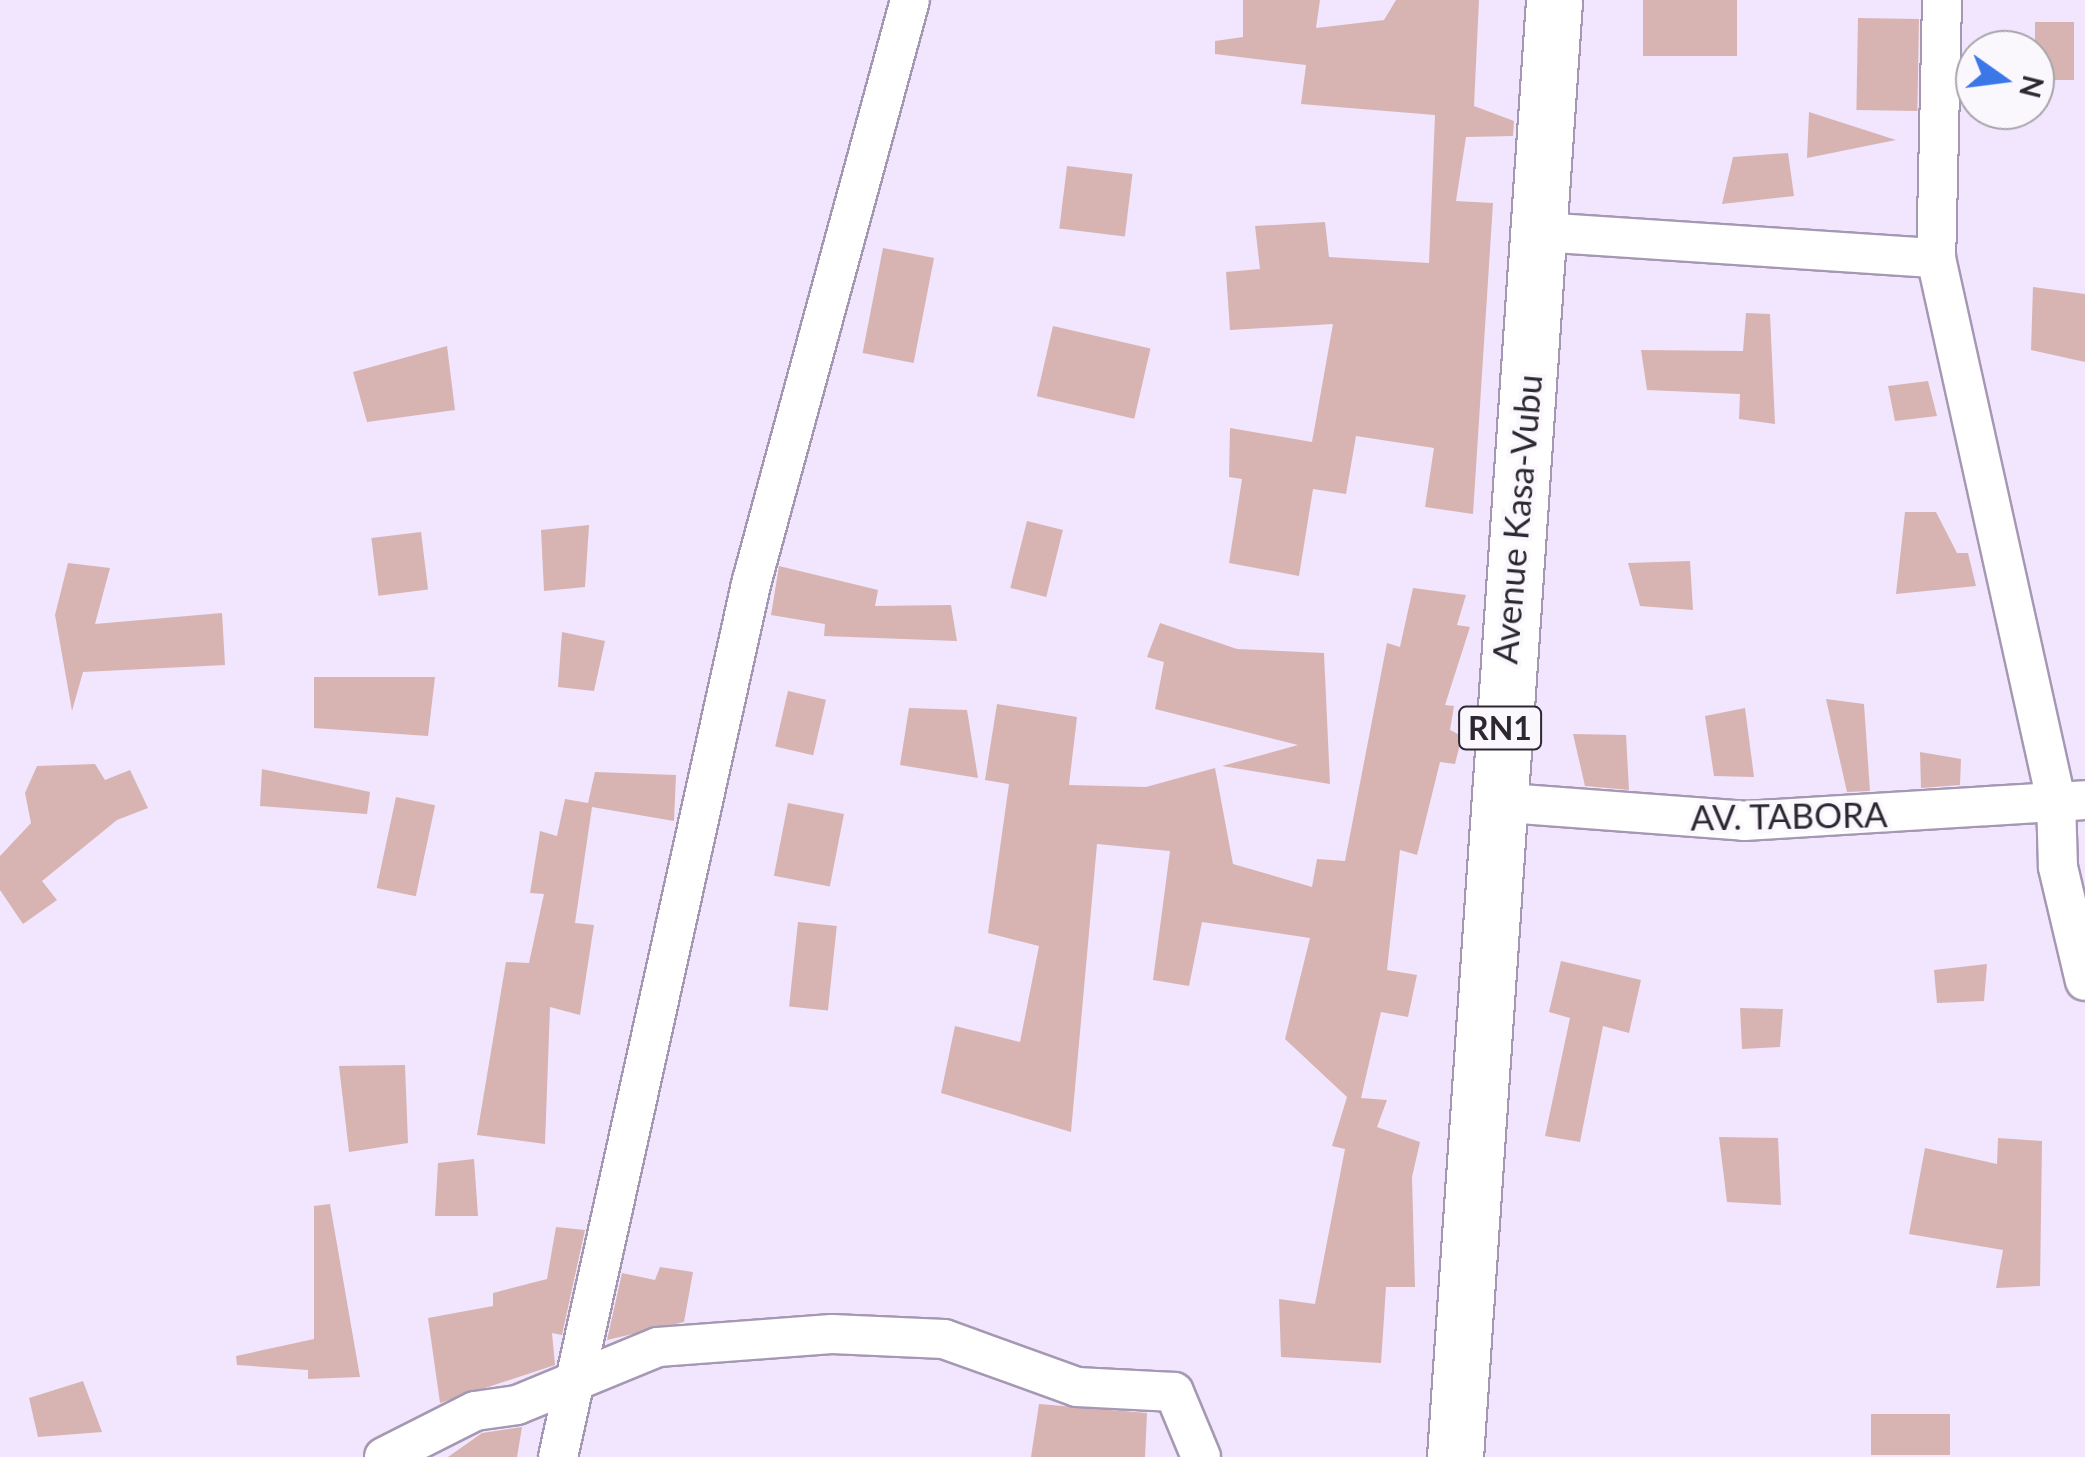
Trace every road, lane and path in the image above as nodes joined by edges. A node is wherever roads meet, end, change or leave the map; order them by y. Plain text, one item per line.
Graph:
1 (910, 0) edge
2 (1554, 0) edge
3 (1942, 0) edge
4 (1540, 232) junction
5 (1936, 258) junction
6 (2070, 800) edge
7 (1494, 802) junction
8 (2085, 981) edge
9 (575, 1385) junction
10 (384, 1457) edge
11 (558, 1457) edge
12 (1200, 1457) edge
13 (1456, 1457) edge

1 - 9 street
2 - 4 highway, Avenue Kasa-Vubu / RN1
3 - 5 street
4 - 5 street
4 - 7 highway, Avenue Kasa-Vubu / RN1
5 - 6 street
6 - 7 street, AV. TABORA
6 - 8 street
7 - 13 highway, Avenue Kasa-Vubu / RN1
9 - 10 street
9 - 11 street
9 - 12 street

